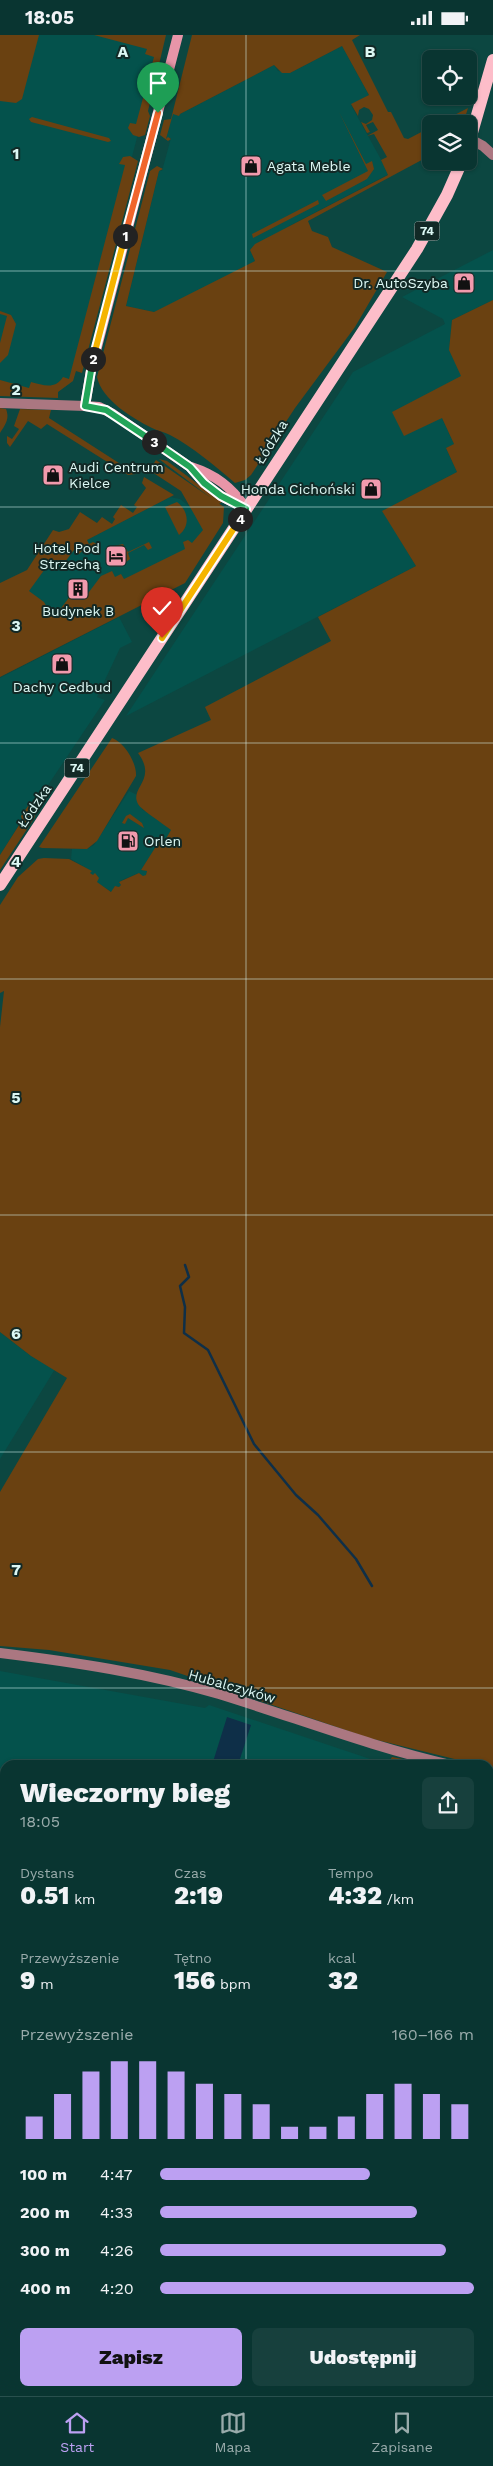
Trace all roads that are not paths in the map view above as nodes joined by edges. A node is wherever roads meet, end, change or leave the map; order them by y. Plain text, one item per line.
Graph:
1 (178, 35) edge
2 (493, 60) edge
3 (477, 115) edge
4 (477, 144) edge
5 (493, 155) edge
6 (458, 170) edge
7 (0, 403) edge
8 (85, 406) junction
9 (246, 509) junction
10 (0, 885) edge
11 (0, 1653) edge
12 (432, 1760) edge

1 - 8 street
2 - 3 main road
4 - 5 street
6 - 9 main road, Łódzka / 74
7 - 8 street
8 - 9 street
9 - 10 main road, Łódzka / 74
11 - 12 street, Hubalczyków

